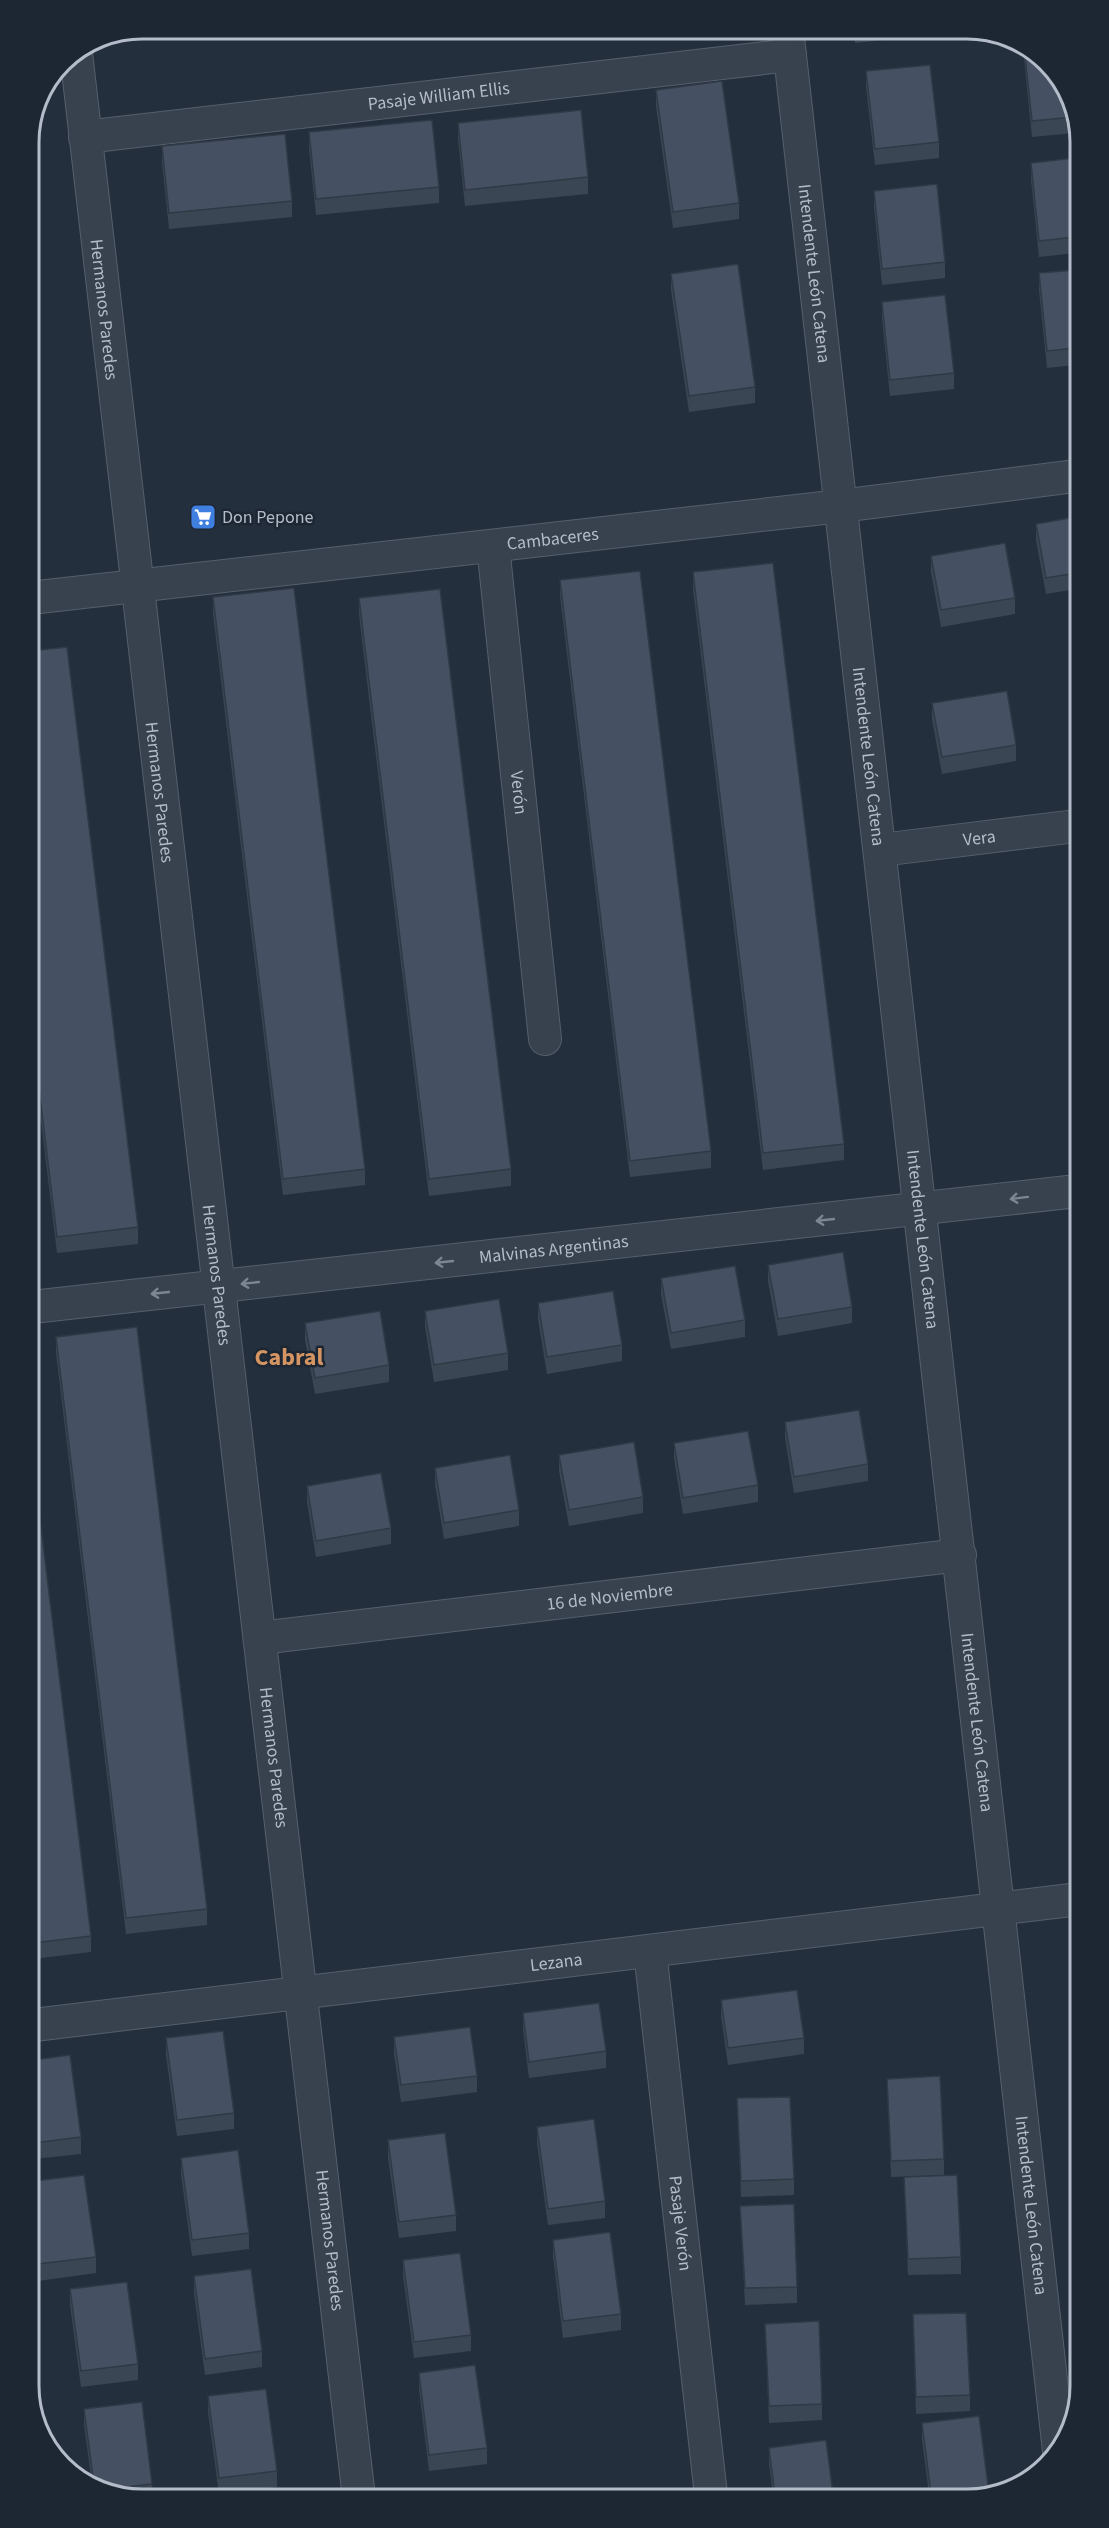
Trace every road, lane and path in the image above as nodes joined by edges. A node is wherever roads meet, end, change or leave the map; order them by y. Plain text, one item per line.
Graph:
1 (789, 42) edge
2 (77, 62) edge
3 (85, 137) junction
4 (1070, 477) edge
5 (841, 506) junction
6 (493, 546) junction
7 (135, 586) junction
8 (39, 597) edge
9 (1070, 827) edge
10 (881, 850) junction
11 (545, 1039) dead end
12 (1070, 1192) edge
13 (921, 1210) junction
14 (218, 1287) junction
15 (39, 1306) edge
16 (960, 1555) junction
17 (260, 1638) junction
18 (1070, 1900) edge
19 (999, 1910) junction
20 (651, 1951) junction
21 (303, 1993) junction
22 (39, 2024) edge
23 (1057, 2434) edge
24 (358, 2489) edge
25 (710, 2489) edge

1 - 3 street, Pasaje William Ellis
1 - 5 street, Intendente León Catena
2 - 3 street, Hermanos Paredes
3 - 7 street, Hermanos Paredes
4 - 5 street, Cambaceres
5 - 6 street, Cambaceres
5 - 10 street, Intendente León Catena
6 - 7 street, Cambaceres
6 - 11 street, Verón
7 - 8 street, Cambaceres
7 - 14 street, Hermanos Paredes
9 - 10 street, Vera
10 - 13 street, Intendente León Catena
12 -> 13 street, Malvinas Argentinas
13 -> 14 street, Malvinas Argentinas
13 - 16 street, Intendente León Catena
14 -> 15 street, Malvinas Argentinas
14 - 17 street, Hermanos Paredes
16 - 17 street, 16 de Noviembre
16 - 19 street, Intendente León Catena
17 - 21 street, Hermanos Paredes
18 - 19 street, Lezana
19 - 20 street, Lezana
19 - 23 street, Intendente León Catena
20 - 21 street, Lezana
20 - 25 street, Pasaje Verón
21 - 22 street, Lezana
21 - 24 street, Hermanos Paredes

